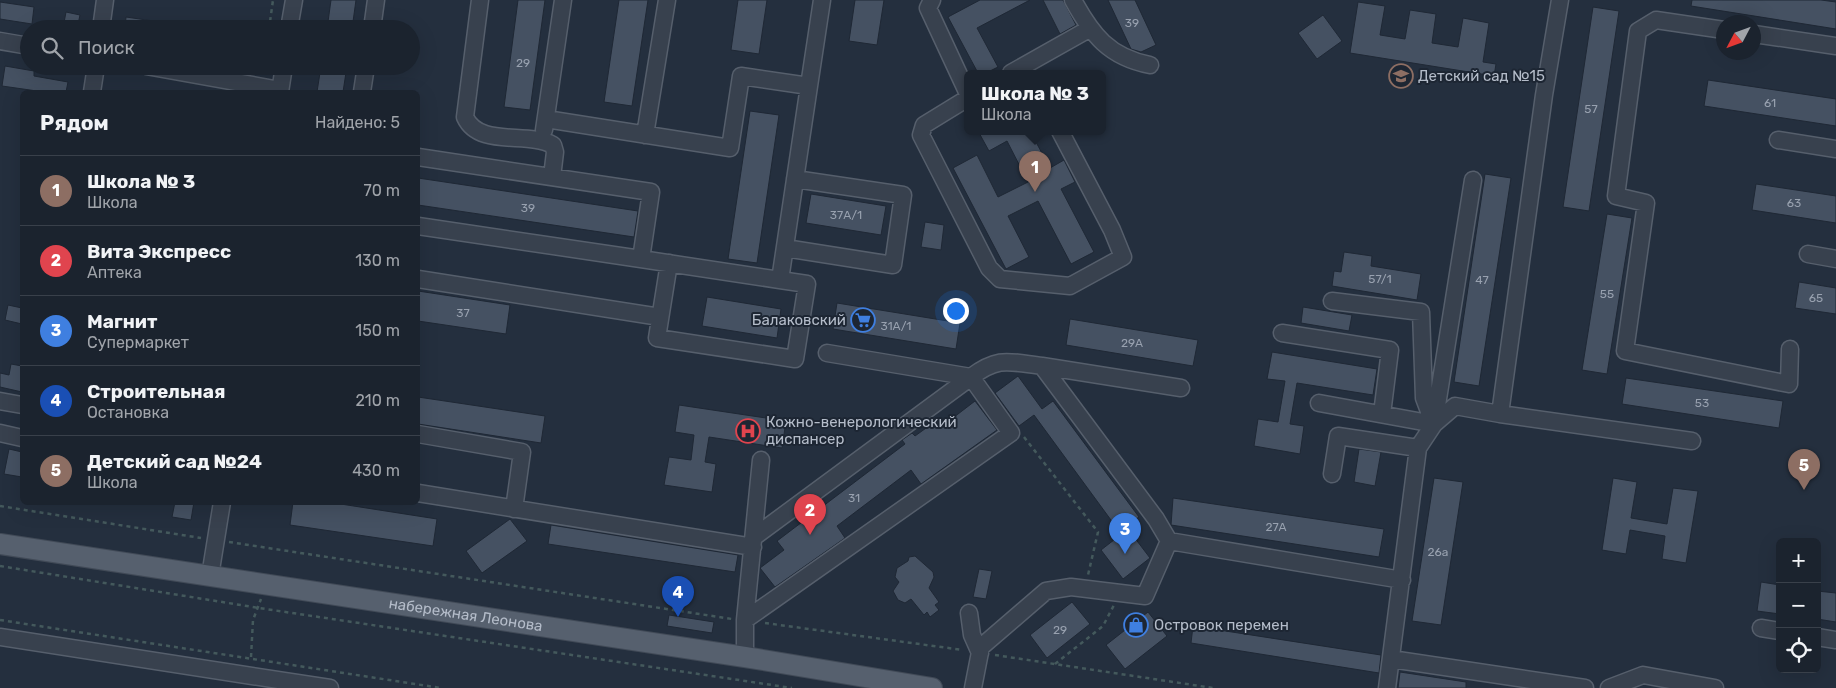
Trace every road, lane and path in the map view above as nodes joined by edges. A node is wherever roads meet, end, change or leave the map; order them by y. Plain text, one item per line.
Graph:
1 (105, 0) edge
2 (273, 0) edge
3 (294, 0) edge
4 (376, 0) edge
5 (480, 0) edge
6 (563, 0) edge
7 (667, 0) edge
8 (822, 0) edge
9 (932, 0) edge
10 (1073, 0) edge
11 (1560, 0) edge
12 (102, 20) edge
13 (270, 20) edge
14 (291, 20) edge
15 (373, 20) edge
16 (1089, 29) junction
17 (1716, 29) edge
18 (1761, 35) edge
19 (0, 41) edge
20 (20, 44) edge
21 (1836, 46) edge
22 (1150, 65) dead end
23 (1023, 70) edge
24 (95, 75) edge
25 (194, 75) edge
26 (283, 75) edge
27 (365, 75) edge
28 (809, 86) junction
29 (964, 87) edge
30 (92, 90) edge
31 (275, 90) edge
32 (280, 90) edge
33 (362, 90) edge
34 (964, 99) edge
35 (546, 119) junction
36 (645, 135) junction
37 (1062, 135) edge
38 (1778, 140) dead end
39 (542, 142) junction
40 (1836, 149) edge
41 (420, 157) edge
42 (552, 177) junction
43 (795, 179) junction
44 (1473, 180) dead end
45 (420, 226) edge
46 (784, 248) junction
47 (1808, 254) dead end
48 (641, 259) junction
49 (1836, 259) edge
50 (669, 263) junction
51 (420, 279) edge
52 (780, 280) junction
53 (1332, 301) dead end
54 (660, 316) junction
55 (1282, 333) dead end
56 (1790, 349) dead end
57 (827, 352) dead end
58 (1042, 366) junction
59 (971, 377) junction
60 (1181, 388) dead end
61 (0, 401) edge
62 (1319, 402) dead end
63 (20, 405) edge
64 (1382, 414) junction
65 (1500, 414) junction
66 (1434, 424) junction
67 (1011, 433) junction
68 (0, 434) edge
69 (420, 434) edge
70 (20, 438) edge
71 (1692, 441) dead end
72 (1418, 448) junction
73 (761, 460) dead end
74 (1332, 474) dead end
75 (420, 493) edge
76 (222, 505) edge
77 (0, 506) edge
78 (514, 509) junction
79 (216, 540) junction
80 (1169, 541) junction
81 (753, 542) junction
82 (0, 544) edge
83 (0, 566) edge
84 (210, 576) junction
85 (1402, 580) junction
86 (266, 586) junction
87 (1085, 589) junction
88 (1120, 593) junction
89 (258, 608) junction
90 (969, 613) dead end
91 (0, 620) edge
92 (745, 620) junction
93 (1761, 628) dead end
94 (1776, 630) edge
95 (0, 637) edge
96 (1821, 638) edge
97 (1836, 640) edge
98 (980, 653) junction
99 (745, 657) junction
100 (250, 658) junction
101 (1391, 659) junction
102 (1055, 664) junction
103 (753, 682) junction
104 (330, 688) edge
105 (441, 688) edge
106 (752, 688) edge
107 (792, 688) edge
108 (932, 688) edge
109 (974, 688) edge
110 (1213, 688) edge
111 (1387, 688) edge
112 (1585, 688) edge
113 (1608, 688) edge
114 (1715, 688) edge

1 - 12 street
2 - 13 path
3 - 14 street
4 - 15 street
5 - 39 street
6 - 35 street
7 - 36 street
8 - 28 street
9 - 29 street
10 - 16 street
11 - 65 street
16 - 22 street
16 - 23 street
17 - 56 street
18 - 21 street
19 - 20 street
24 - 30 street
25 - 31 street
26 - 32 street
27 - 33 street
28 - 36 street
28 - 43 street
34 - 37 street
35 - 36 street
35 - 39 street
38 - 40 street
39 - 42 street
41 - 42 street
42 - 48 street
43 - 46 street
43 - 46 street
44 - 66 street
45 - 48 street
46 - 52 street
47 - 49 street
48 - 50 street
50 - 52 street
50 - 54 street
51 - 54 street
52 - 54 street
53 - 66 street
55 - 64 street
57 - 59 street
58 - 59 street
58 - 60 street
58 - 80 street
59 - 67 street
59 - 81 street
61 - 63 street
62 - 64 street
64 - 66 street
65 - 66 street
65 - 71 street
66 - 72 street
67 - 87 path
67 - 92 street
68 - 70 street
69 - 78 street
72 - 74 street
72 - 85 street
73 - 81 street
75 - 78 street
76 - 79 street
77 - 79 path
78 - 81 street
79 - 84 street
79 - 92 path
80 - 85 street
80 - 88 street
81 - 92 street
82 - 84 main road, набережная Леонова
83 - 89 path
84 - 86 main road, набережная Леонова
85 - 101 street
86 - 89 path
86 - 99 main road, набережная Леонова
87 - 88 street
87 - 98 street
88 - 102 path
89 - 100 path
89 - 103 path
90 - 98 street
91 - 100 path
92 - 98 path
92 - 99 street
93 - 94 street
95 - 104 street
96 - 97 street
98 - 102 path
98 - 109 street
99 - 108 main road, набережная Леонова
100 - 105 path
101 - 111 street
101 - 112 street
102 - 110 path
103 - 106 path
103 - 107 path
113 - 114 street

